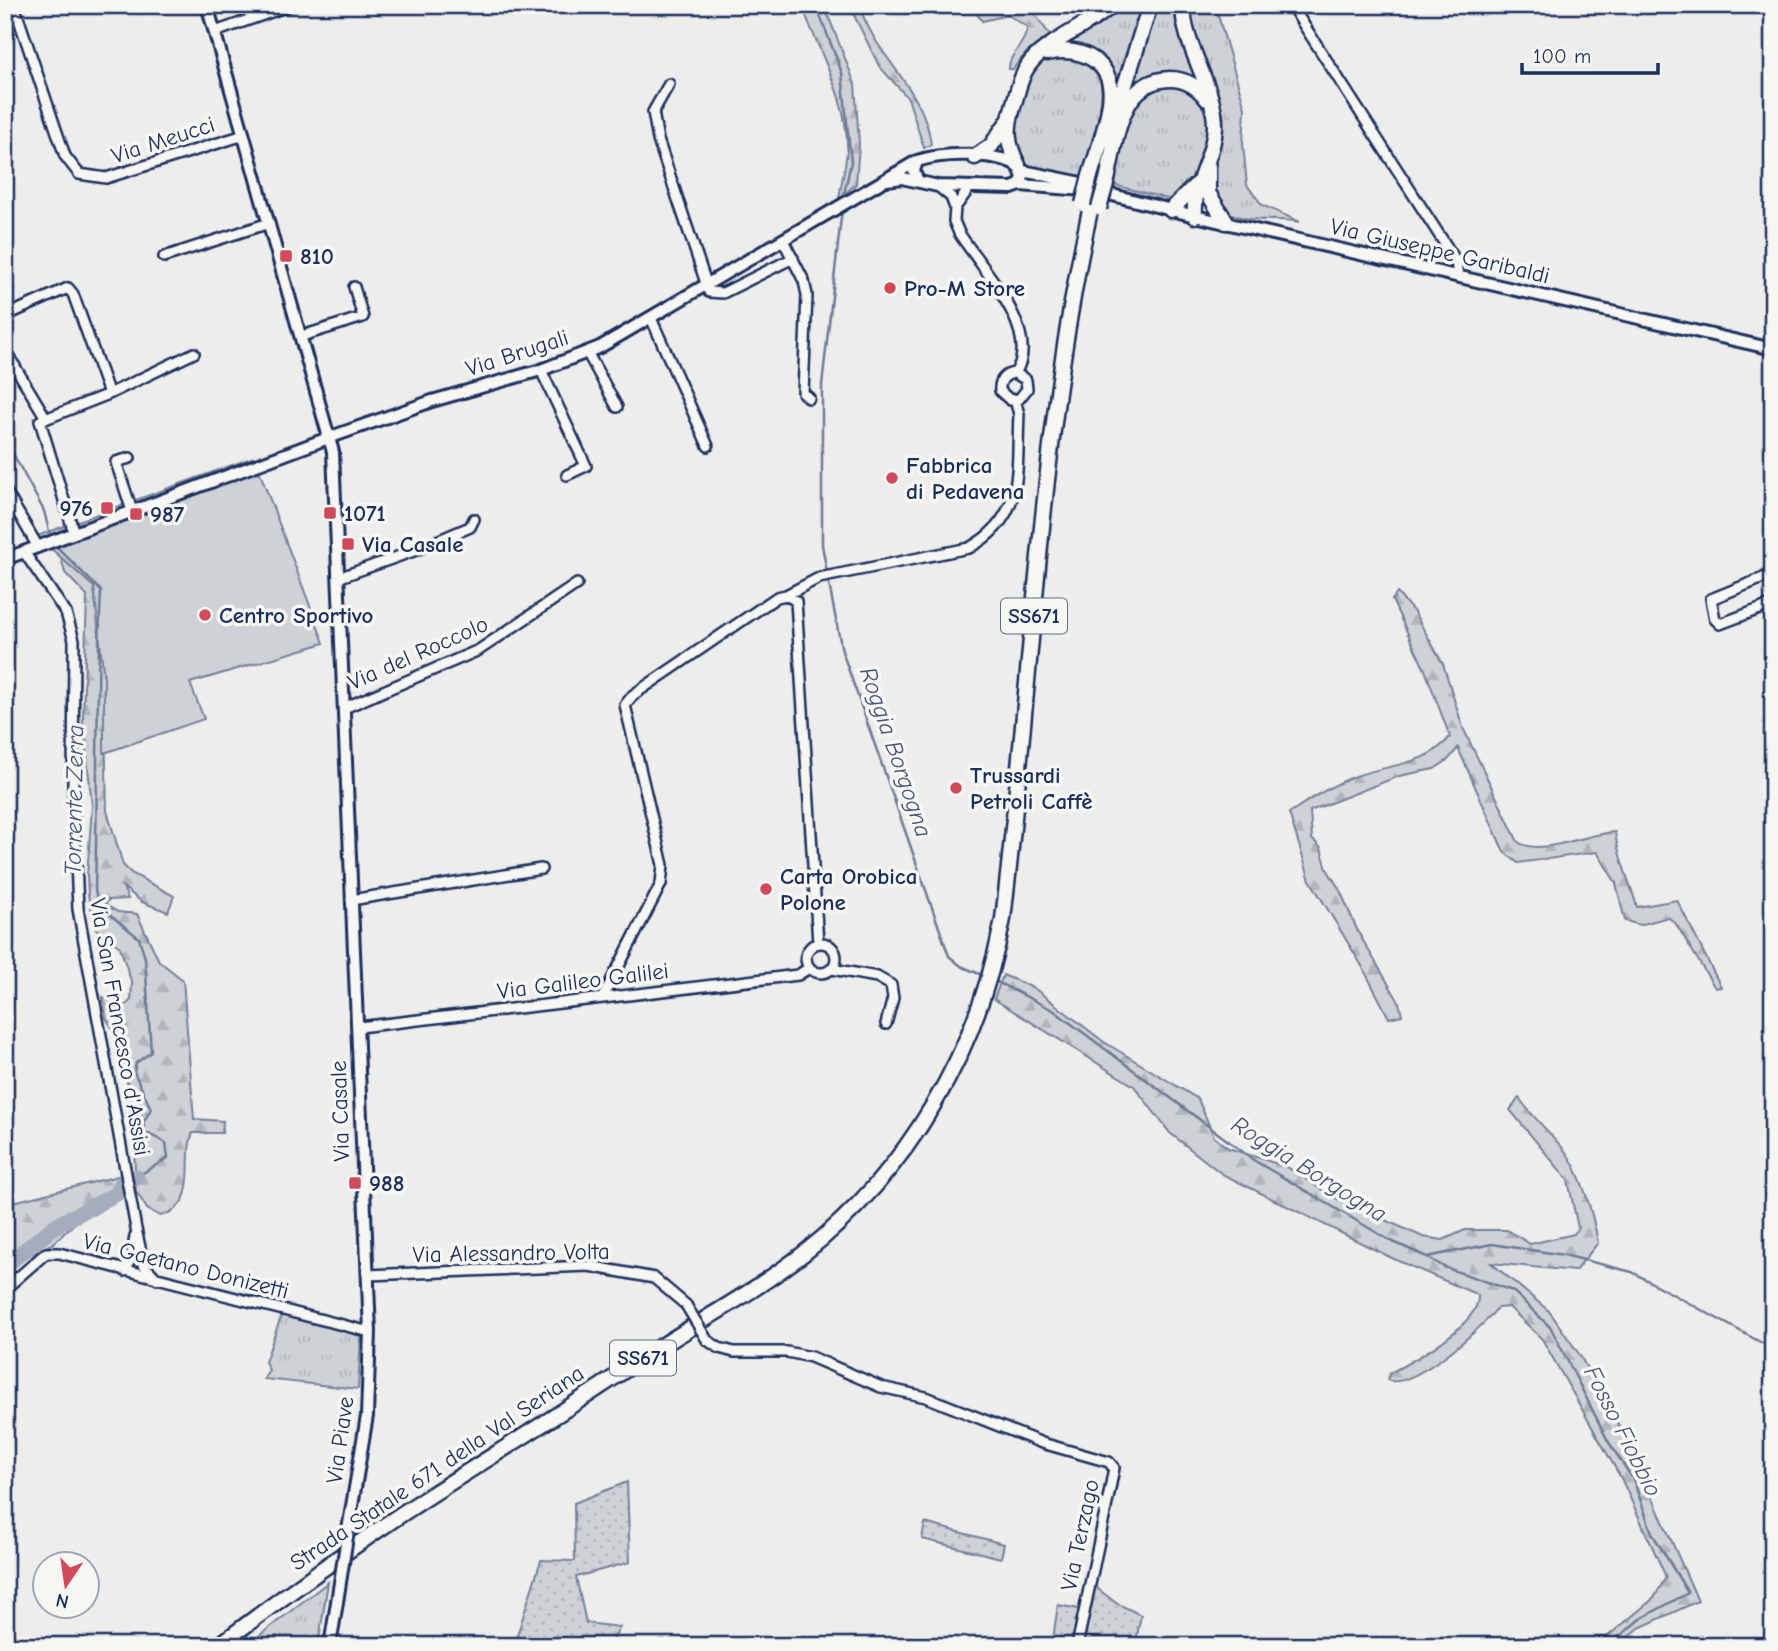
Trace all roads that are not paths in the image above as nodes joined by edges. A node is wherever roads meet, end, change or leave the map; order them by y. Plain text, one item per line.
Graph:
1 (13, 5) edge
2 (207, 5) edge
3 (290, 5) edge
4 (1112, 5) edge
5 (1150, 5) edge
6 (1183, 5) edge
7 (1291, 5) edge
8 (215, 32) junction
9 (1039, 55) junction
10 (669, 84) dead end
11 (1212, 106) junction
12 (1011, 115) junction
13 (244, 135) junction
14 (1209, 154) junction
15 (975, 157) junction
16 (917, 161) junction
17 (1020, 168) junction
18 (917, 179) junction
19 (885, 181) junction
20 (1098, 182) junction
21 (1198, 182) junction
22 (938, 186) junction
23 (1020, 186) junction
24 (970, 187) junction
25 (1208, 193) junction
26 (955, 208) junction
27 (1171, 210) junction
28 (830, 212) joint
29 (1195, 216) junction
30 (1226, 222) junction
31 (269, 223) junction
32 (783, 240) junction
33 (164, 257) dead end
34 (793, 258) junction
35 (1458, 277) junction
36 (706, 285) junction
37 (354, 287) dead end
38 (5, 316) edge
39 (651, 317) junction
40 (302, 336) junction
41 (1773, 349) edge
42 (5, 350) edge
43 (587, 352) junction
44 (194, 353) dead end
45 (15, 366) junction
46 (541, 370) junction
47 (5, 373) edge
48 (1015, 373) junction
49 (109, 394) junction
50 (809, 398) dead end
51 (1015, 400) junction
52 (617, 407) dead end
53 (46, 418) junction
54 (331, 437) junction
55 (708, 446) dead end
56 (130, 458) dead end
57 (567, 475) dead end
58 (5, 490) edge
59 (132, 511) junction
60 (474, 519) dead end
61 (75, 533) junction
62 (40, 546) junction
63 (24, 552) junction
64 (5, 559) edge
65 (1773, 574) edge
66 (338, 578) junction
67 (577, 584) dead end
68 (786, 595) junction
69 (1773, 604) edge
70 (344, 708) junction
71 (541, 869) dead end
72 (351, 900) junction
73 (818, 943) junction
74 (809, 968) junction
75 (832, 969) junction
76 (603, 997) junction
77 (886, 1024) dead end
78 (359, 1027) junction
79 (136, 1229) junction
80 (125, 1271) junction
81 (367, 1275) junction
82 (157, 1279) junction
83 (5, 1289) edge
84 (370, 1332) junction
85 (369, 1365) joint
86 (1042, 1443) joint
87 (218, 1646) edge
88 (330, 1646) edge
89 (1077, 1646) edge

1 - 13 street, Via Meucci
2 - 8 street, Via Casale
3 - 8 street
4 - 9 highway
5 - 20 highway, Strada Statale 671 della Val Seriana / SS671
6 - 11 highway
7 - 35 street
8 - 13 street, Via Casale
9 - 12 highway
9 - 20 highway
10 - 36 street
11 - 14 highway
11 - 20 highway
12 - 15 highway
12 - 17 highway
13 - 31 street, Via Casale
14 - 21 highway
14 - 25 highway
15 - 16 street, Via Giuseppe Garibaldi
15 - 17 street, Via Giuseppe Garibaldi
16 - 18 street
16 - 19 street, Via Giuseppe Garibaldi
17 - 20 street, Via Giuseppe Garibaldi
17 - 23 street
18 - 19 street, Via Giuseppe Garibaldi
18 - 22 street, Via Giuseppe Garibaldi
19 - 28 street, Via Giuseppe Garibaldi
20 - 23 street, Via Giuseppe Garibaldi
20 - 27 street, Via Giuseppe Garibaldi
20 - 87 highway, Strada Statale 671 della Val Seriana / SS671
21 - 27 highway
21 - 29 highway
22 - 24 street, Via Giuseppe Garibaldi
22 - 26 street
23 - 24 street, Via Giuseppe Garibaldi
24 - 26 street
25 - 29 highway
25 - 30 highway
26 - 48 street
27 - 29 street, Via Giuseppe Garibaldi
28 - 32 street, Via Brugali
29 - 30 street, Via Giuseppe Garibaldi
30 - 35 street, Via Giuseppe Garibaldi
31 - 33 street
31 - 40 street, Via Casale
32 - 34 street
32 - 36 street, Via Brugali
34 - 36 street
34 - 50 street
35 - 41 street, Via Giuseppe Garibaldi
36 - 39 street, Via Brugali
37 - 40 street
38 - 49 street
39 - 43 street, Via Brugali
39 - 55 street
40 - 54 street, Via Casale
42 - 45 street
43 - 46 street, Via Brugali
43 - 52 street
44 - 49 street
45 - 47 street
45 - 53 street
46 - 54 street, Via Brugali
46 - 57 street
48 - 51 street
48 - 51 street
49 - 53 street
51 - 68 street
53 - 61 street
54 - 59 street, Via Brugali
54 - 66 street, Via Casale
56 - 59 street
58 - 62 street
59 - 61 street, Via Brugali
60 - 66 street
61 - 62 street, Via Brugali
62 - 63 street, Via Brugali
63 - 64 street, Via Brugali
63 - 79 street, Via San Francesco d'Assisi
65 - 69 street
66 - 70 street, Via Casale
67 - 70 street, Via del Roccolo
68 - 73 street
68 - 76 street
70 - 72 street, Via Casale
71 - 72 street
72 - 78 street, Via Casale
73 - 74 street
73 - 75 street
74 - 75 street
74 - 76 street, Via Galileo Galilei
75 - 77 street
76 - 78 street, Via Galileo Galilei
78 - 81 street, Via Casale
79 - 80 street, Via San Francesco d'Assisi
79 - 82 street, Via San Francesco d'Assisi
80 - 82 street, Via Gaetano Donizetti
80 - 83 street, Via Gaetano Donizetti
81 - 84 street, Via Casale
81 - 86 street, Via Alessandro Volta, bridge
82 - 84 street, Via Gaetano Donizetti
84 - 85 street, Via Casale
85 - 88 street, Via Piave, bridge
86 - 89 street, Via Terzago

